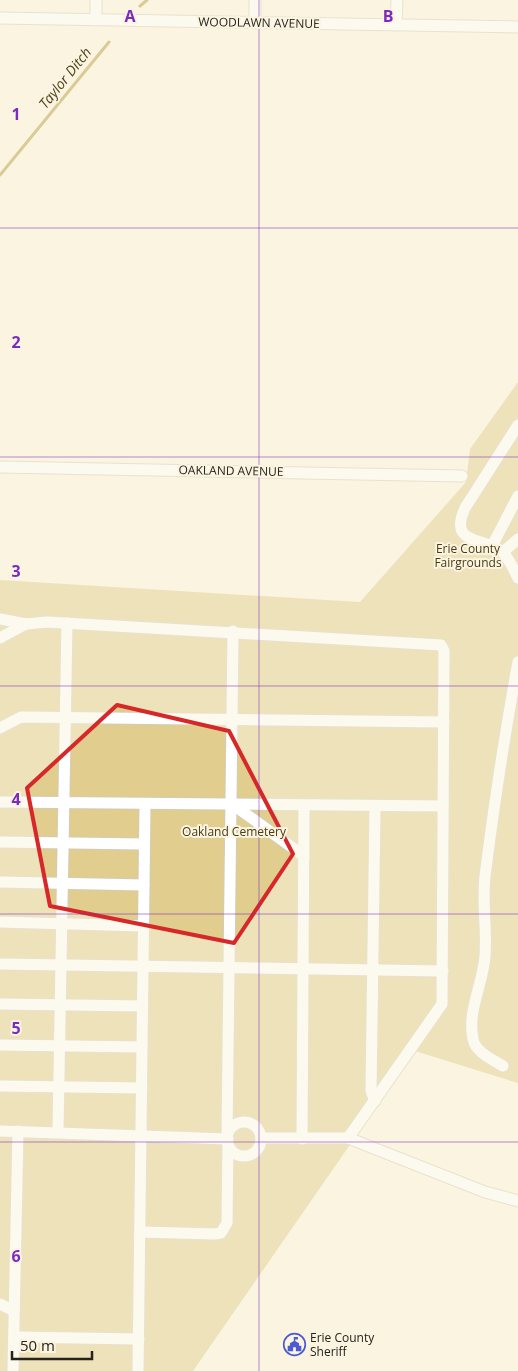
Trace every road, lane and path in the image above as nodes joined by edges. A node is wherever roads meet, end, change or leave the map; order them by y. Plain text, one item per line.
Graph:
1 (96, 0) edge
2 (255, 0) edge
3 (397, 0) edge
4 (0, 18) edge
5 (96, 20) junction
6 (255, 23) junction
7 (396, 25) junction
8 (518, 27) edge
9 (518, 425) edge
10 (0, 467) edge
11 (462, 476) dead end
12 (518, 496) edge
13 (518, 539) edge
14 (492, 546) junction
15 (503, 552) junction
16 (518, 578) edge
17 (0, 620) edge
18 (67, 623) junction
19 (26, 624) junction
20 (233, 631) junction
21 (0, 638) edge
22 (518, 662) edge
23 (66, 716) junction
24 (234, 719) junction
25 (444, 722) junction
26 (0, 728) edge
27 (0, 802) edge
28 (65, 803) junction
29 (232, 804) junction
30 (145, 805) junction
31 (304, 806) junction
32 (443, 806) junction
33 (375, 807) junction
34 (0, 842) edge
35 (63, 843) junction
36 (144, 844) junction
37 (304, 856) junction
38 (0, 882) edge
39 (62, 884) junction
40 (144, 885) junction
41 (0, 922) edge
42 (62, 923) junction
43 (143, 926) junction
44 (0, 964) edge
45 (62, 965) junction
46 (142, 966) junction
47 (230, 968) junction
48 (303, 969) junction
49 (372, 971) junction
50 (443, 971) junction
51 (0, 1004) edge
52 (61, 1005) junction
53 (142, 1006) junction
54 (0, 1045) edge
55 (60, 1046) junction
56 (142, 1047) junction
57 (503, 1066) dead end
58 (0, 1086) edge
59 (59, 1087) junction
60 (142, 1088) junction
61 (375, 1101) junction
62 (0, 1131) edge
63 (18, 1131) junction
64 (58, 1132) junction
65 (140, 1136) junction
66 (261, 1138) junction
67 (348, 1138) junction
68 (228, 1139) junction
69 (302, 1139) junction
70 (518, 1201) edge
71 (141, 1232) junction
72 (0, 1304) edge
73 (14, 1311) junction
74 (14, 1337) junction
75 (139, 1339) junction
76 (14, 1371) edge
77 (138, 1371) edge

1 - 5 street
2 - 6 street
3 - 7 street
4 - 5 street, WOODLAWN AVENUE
5 - 6 street, WOODLAWN AVENUE
6 - 7 street, WOODLAWN AVENUE
7 - 8 street, WOODLAWN AVENUE
9 - 14 street
10 - 11 street, OAKLAND AVENUE
12 - 14 street
13 - 15 street
14 - 15 street
15 - 16 street
17 - 19 street
18 - 19 street
18 - 20 street
18 - 23 street
19 - 21 street
20 - 24 street
20 - 25 street
22 - 57 street
23 - 24 street
23 - 26 street
23 - 28 street
24 - 25 street
24 - 29 street
25 - 32 street
27 - 28 street
28 - 30 street
28 - 35 street
29 - 30 street
29 - 31 street
29 - 37 street
29 - 47 street
30 - 36 street
31 - 33 street
31 - 37 street
32 - 33 street
32 - 50 street
33 - 49 street
34 - 35 street
35 - 36 street
35 - 39 street
36 - 40 street
37 - 48 street
38 - 39 street
39 - 40 street
39 - 42 street
40 - 43 street
41 - 42 street
42 - 43 street
42 - 45 street
43 - 46 street
44 - 45 street
45 - 46 street
45 - 52 street
46 - 47 street
46 - 53 street
47 - 48 street
47 - 68 street
48 - 49 street
48 - 69 street
49 - 50 street
49 - 61 street
50 - 61 street
51 - 52 street
52 - 53 street
52 - 55 street
53 - 56 street
54 - 55 street
55 - 56 street
55 - 59 street
56 - 60 street
58 - 59 street
59 - 60 street
59 - 64 street
60 - 65 street
61 - 67 street
62 - 63 street
63 - 64 street
63 - 73 street
64 - 65 street
65 - 68 street
65 - 71 street
66 - 68 street
66 - 68 street
66 - 69 street
67 - 69 street
67 - 70 street
68 - 71 street
71 - 75 street
72 - 73 street
73 - 74 street
74 - 75 street
74 - 76 street
75 - 77 street

